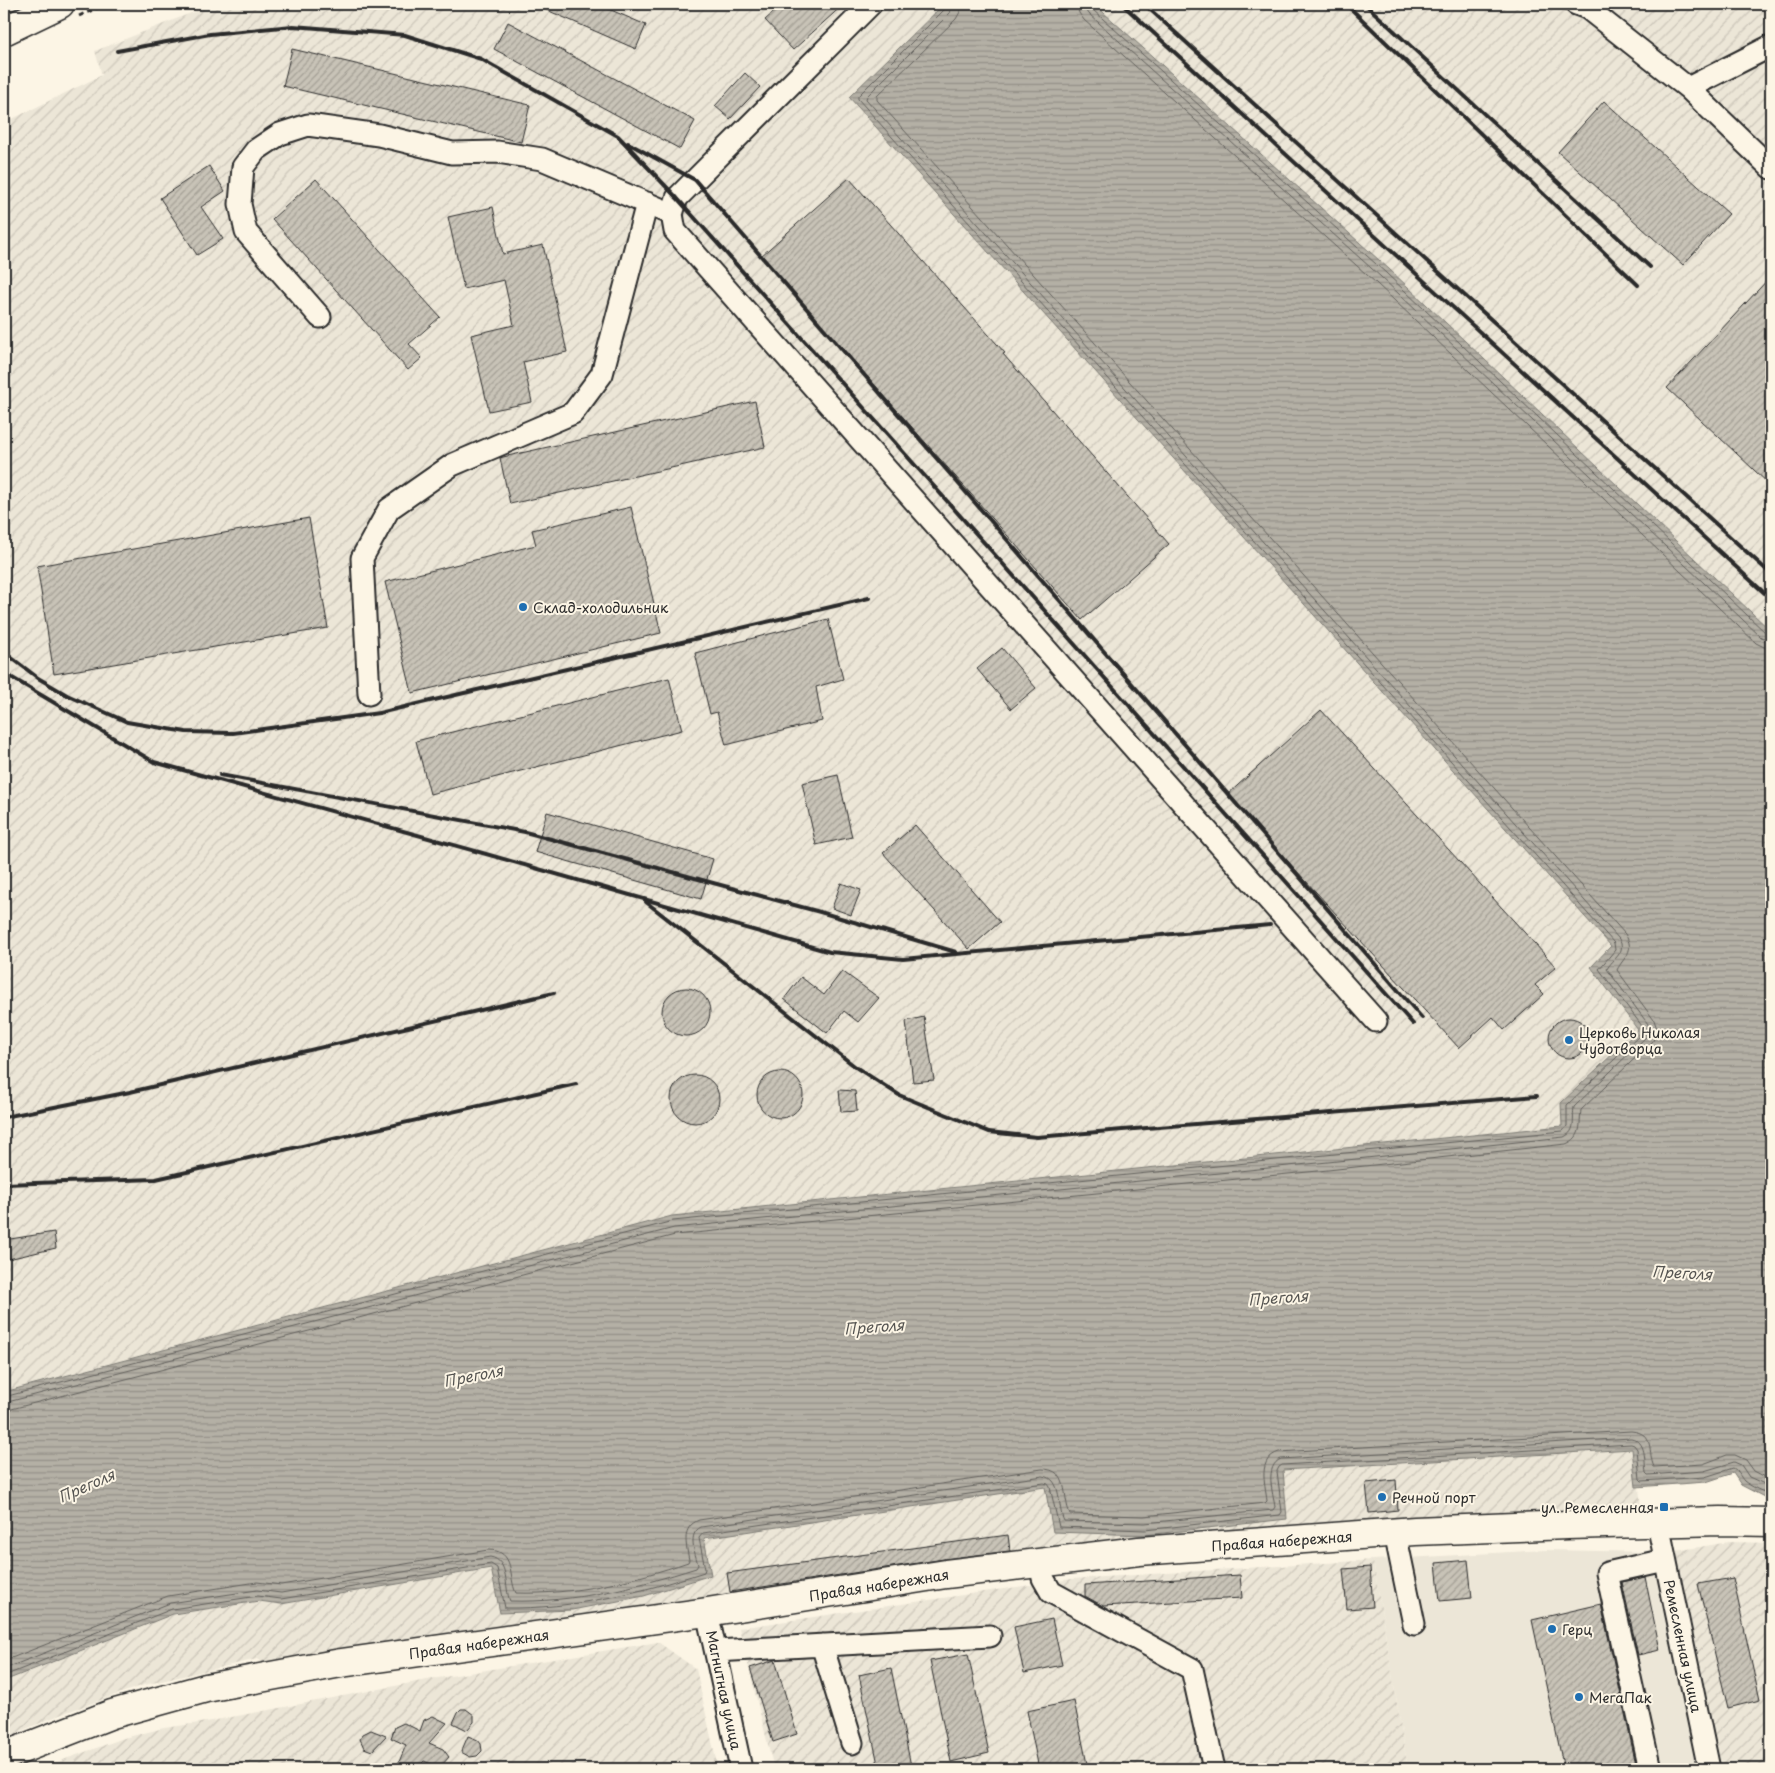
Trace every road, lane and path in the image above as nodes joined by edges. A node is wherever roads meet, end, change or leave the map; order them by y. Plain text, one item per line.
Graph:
1 (60, 4) edge
2 (871, 4) edge
3 (1576, 4) edge
4 (4, 31) edge
5 (1771, 46) edge
6 (1688, 88) junction
7 (1771, 168) edge
8 (646, 203) junction
9 (672, 214) junction
10 (320, 317) dead end
11 (370, 694) dead end
12 (1376, 1021) dead end
13 (1771, 1522) edge
14 (1658, 1524) junction
15 (1395, 1533) junction
16 (1665, 1560) junction
17 (1040, 1562) junction
18 (707, 1612) junction
19 (1414, 1624) dead end
20 (990, 1636) dead end
21 (822, 1645) junction
22 (716, 1651) junction
23 (852, 1743) dead end
24 (4, 1756) edge
25 (741, 1769) edge
26 (1214, 1769) edge
27 (1650, 1769) edge
28 (1709, 1769) edge

1 - 4 main road
2 - 9 street
3 - 6 street
5 - 6 street
6 - 7 street
8 - 9 street
8 - 10 street
8 - 11 street
9 - 12 street
13 - 14 main road, Правая набережная
14 - 15 main road, Правая набережная
14 - 16 street, Ремесленная улица
15 - 17 main road, Правая набережная
15 - 19 street
16 - 27 street
16 - 28 street, Ремесленная улица
17 - 18 main road, Правая набережная
17 - 26 street
18 - 22 street, Магнитная улица
18 - 24 main road, Правая набережная
20 - 21 street
21 - 22 street
21 - 23 street
22 - 25 street, Магнитная улица

